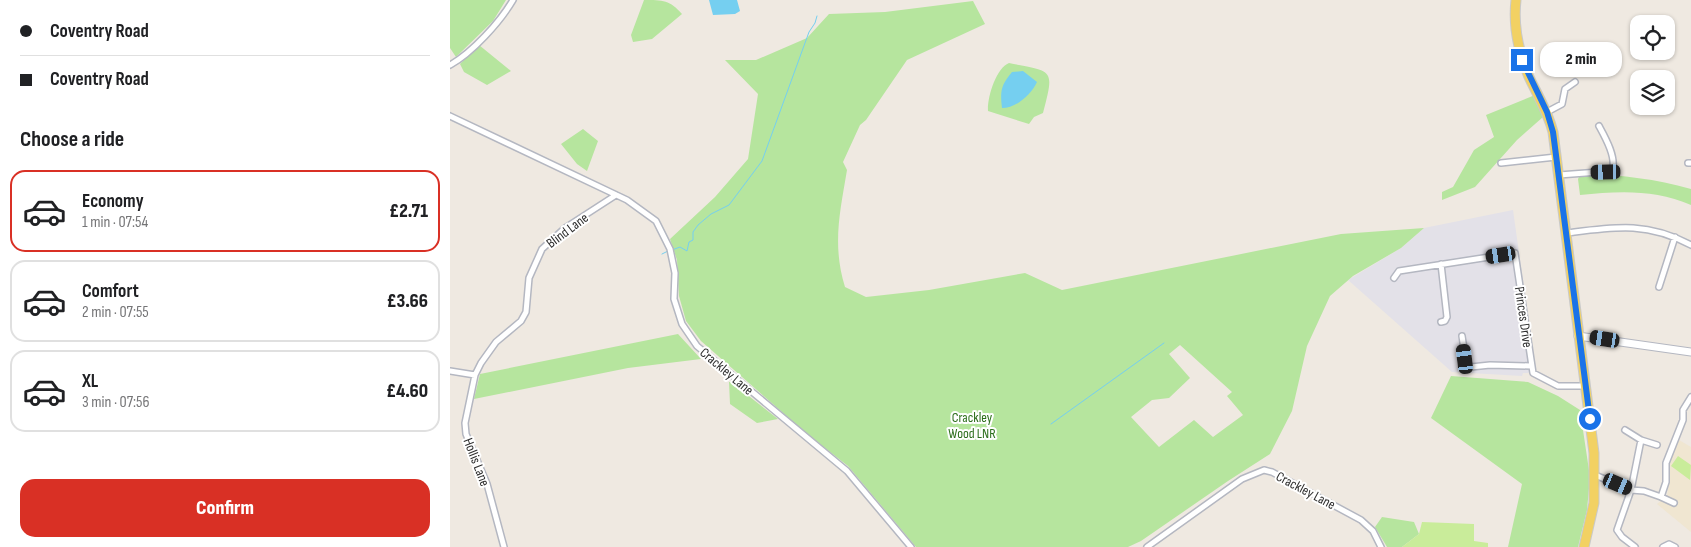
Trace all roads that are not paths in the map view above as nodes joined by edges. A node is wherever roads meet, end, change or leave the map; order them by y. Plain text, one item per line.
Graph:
1 (513, 0) edge
2 (1516, 0) edge
3 (450, 65) edge
4 (1575, 82) dead end
5 (1547, 112) junction
6 (450, 116) edge
7 (1598, 126) dead end
8 (1556, 157) junction
9 (1501, 163) dead end
10 (1558, 176) junction
11 (616, 195) junction
12 (1566, 233) junction
13 (1675, 237) junction
14 (1691, 245) edge
15 (1441, 264) junction
16 (1394, 278) dead end
17 (1659, 287) dead end
18 (1441, 322) dead end
19 (1462, 336) dead end
20 (1578, 336) junction
21 (1691, 352) edge
22 (1531, 366) junction
23 (450, 371) edge
24 (475, 375) junction
25 (1585, 386) junction
26 (1691, 396) edge
27 (1625, 430) dead end
28 (1641, 440) junction
29 (1657, 445) dead end
30 (1595, 476) junction
31 (1631, 490) junction
32 (1662, 497) junction
33 (1674, 503) dead end
34 (504, 547) edge
35 (911, 547) edge
36 (1148, 547) edge
37 (1381, 547) edge
38 (1584, 547) edge
39 (1635, 547) edge
40 (1663, 547) edge
41 (1675, 547) edge

1 - 3 street
2 - 5 main road
4 - 5 street
5 - 8 main road
6 - 11 street, Crackley Lane
7 - 10 street
8 - 9 street
8 - 10 main road
10 - 12 main road
11 - 24 street, Blind Lane
11 - 35 street, Crackley Lane
12 - 13 street
12 - 20 main road
13 - 14 street
13 - 17 street
15 - 16 street, Princes Drive
15 - 18 street
15 - 22 street, Princes Drive
19 - 22 street, Princes Drive
20 - 21 street
20 - 25 main road
22 - 25 street, Princes Drive
23 - 24 street
24 - 34 street, Hollis Lane
25 - 30 main road
26 - 32 street
27 - 28 street
28 - 29 street
28 - 31 street
30 - 31 street
30 - 38 main road
31 - 32 street
31 - 39 street
32 - 33 street
36 - 37 street, Crackley Lane
40 - 41 street

